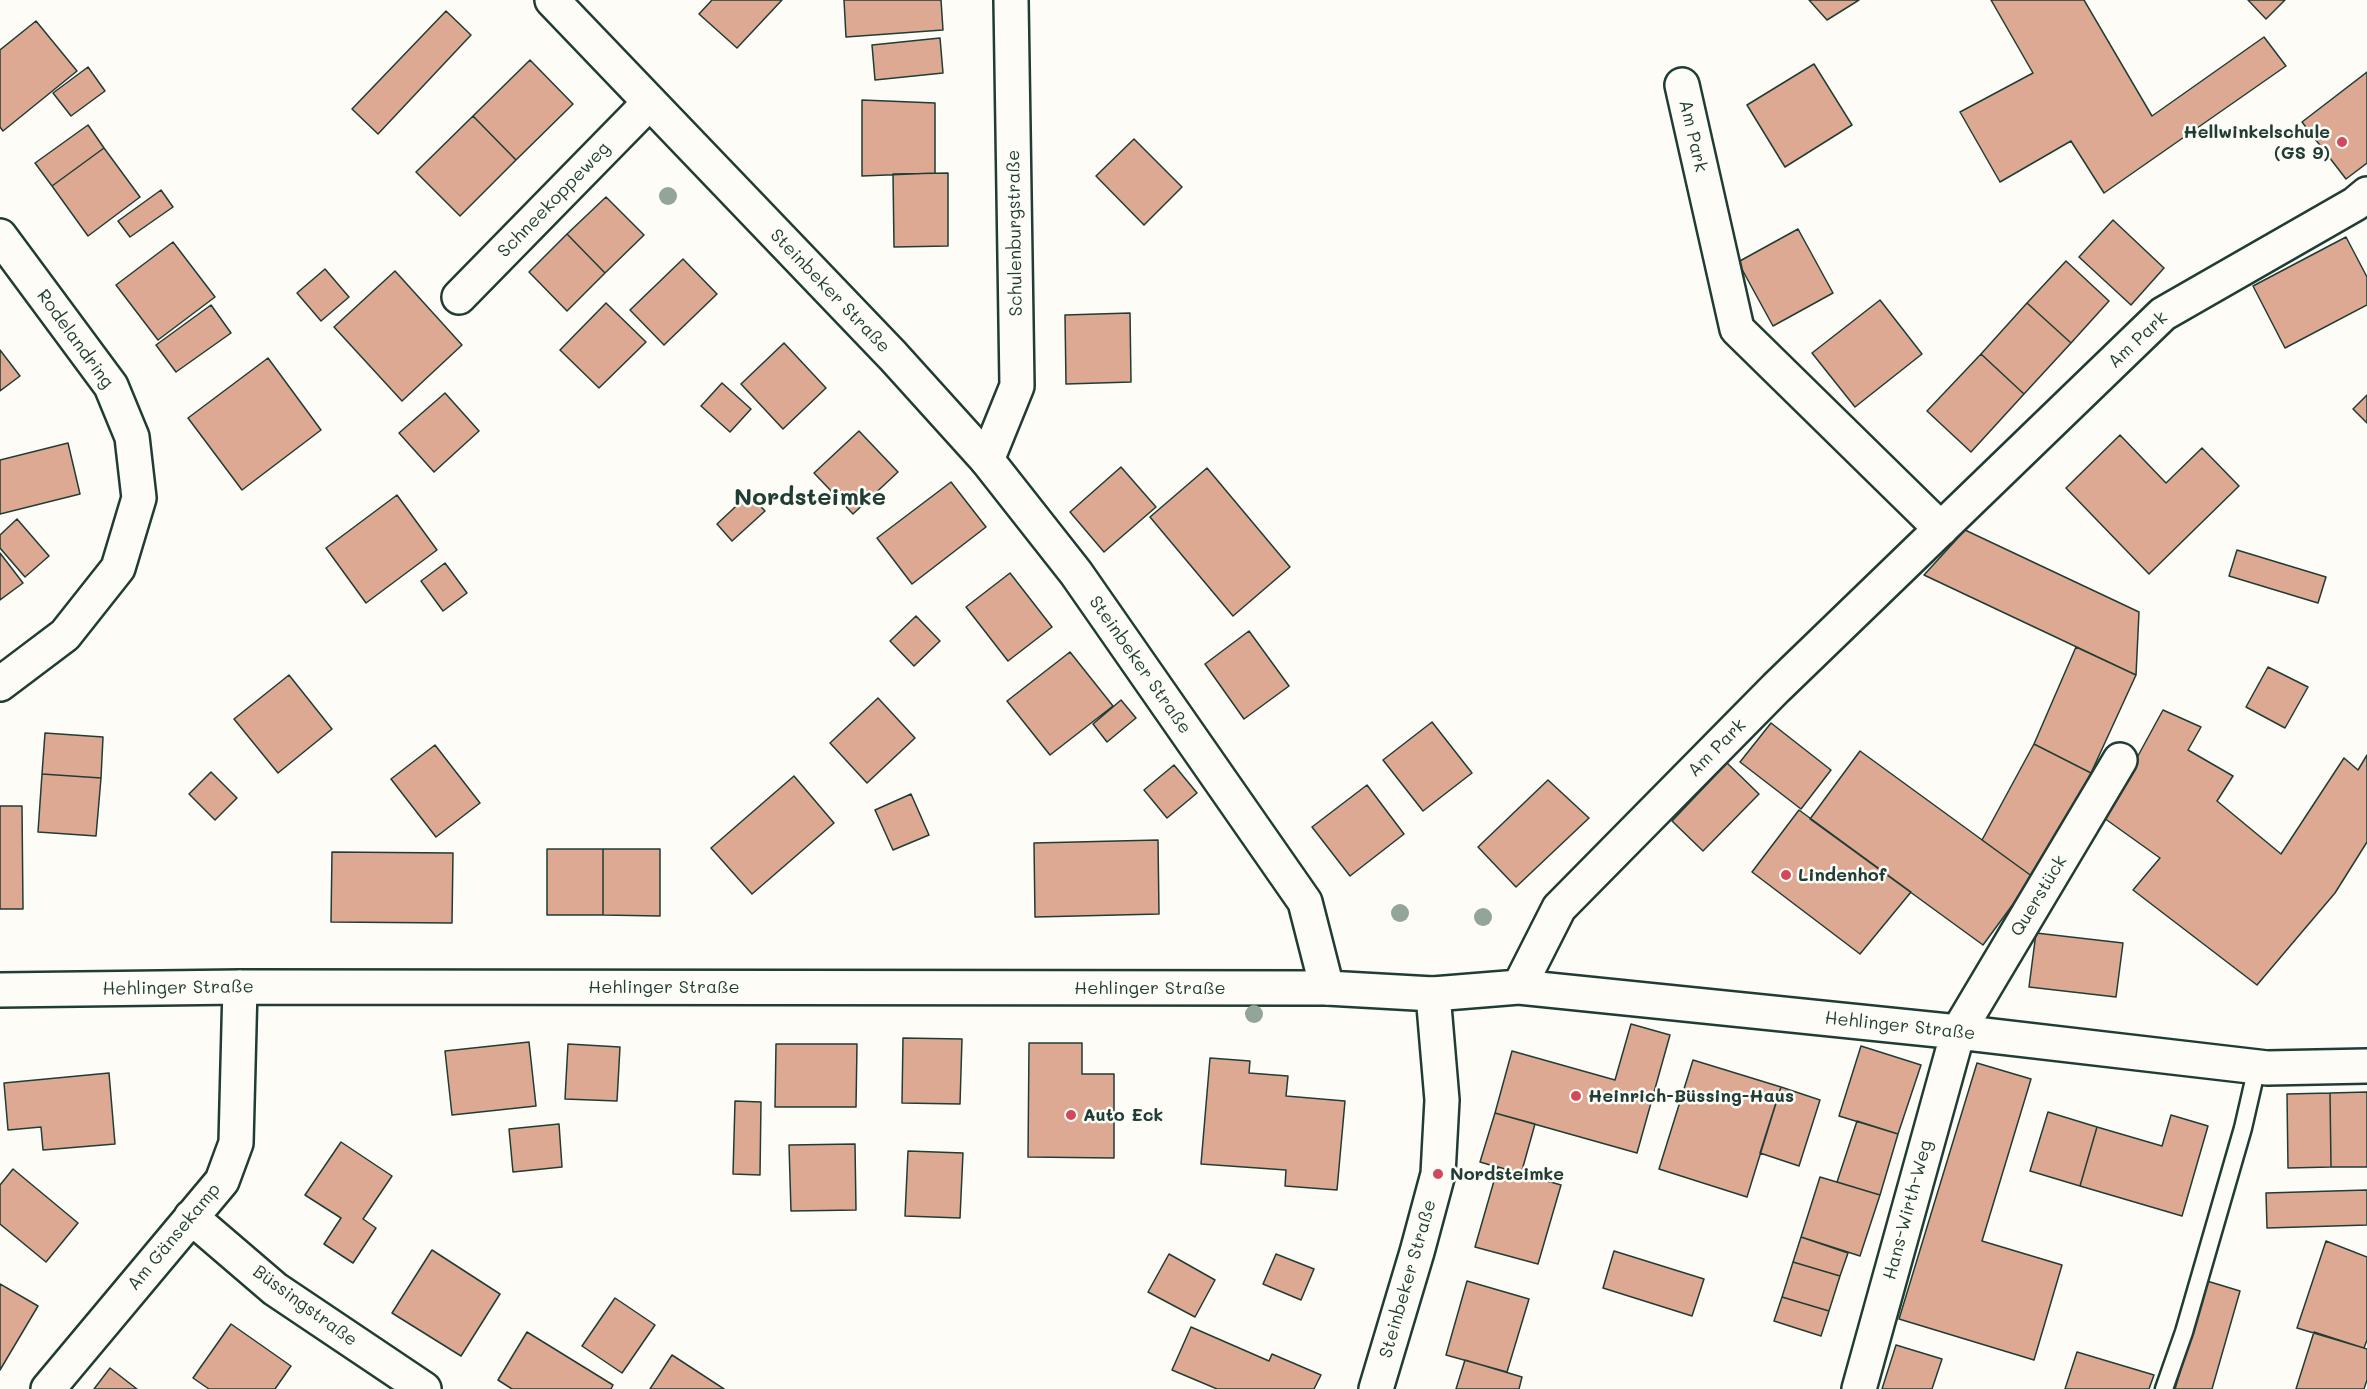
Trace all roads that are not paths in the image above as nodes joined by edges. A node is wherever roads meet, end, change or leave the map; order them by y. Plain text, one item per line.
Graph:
1 (552, 0) edge
2 (1011, 0) edge
3 (1682, 85) dead end
4 (649, 103) junction
5 (2367, 194) edge
6 (0, 237) edge
7 (459, 297) dead end
8 (987, 460) junction
9 (1941, 529) junction
10 (0, 684) edge
11 (2120, 760) dead end
12 (240, 987) junction
13 (1519, 987) junction
14 (1327, 988) junction
15 (0, 990) edge
16 (1433, 994) junction
17 (1958, 1032) junction
18 (2367, 1066) edge
19 (2257, 1067) junction
20 (191, 1216) junction
21 (48, 1389) edge
22 (424, 1389) edge
23 (1376, 1389) edge
24 (1859, 1389) edge
25 (2164, 1389) edge

1 - 4 street, Steinbeker Straße
2 - 8 street, Schulenburgstraße
3 - 9 street, Am Park
4 - 7 street, Schneekoppeweg
4 - 8 street, Steinbeker Straße
5 - 9 street, Am Park
6 - 10 street, Rodelandring
8 - 14 street, Steinbeker Straße
9 - 13 street, Am Park
11 - 17 street, Querstück
12 - 14 street, Hehlinger Straße
12 - 15 street, Hehlinger Straße
12 - 20 street, Am Gänsekamp
13 - 16 street, Hehlinger Straße
13 - 17 street, Hehlinger Straße
14 - 16 street
16 - 23 street, Steinbeker Straße
17 - 19 street, Hehlinger Straße
17 - 24 street, Hans-Wirth-Weg
18 - 19 street, Hehlinger Straße
19 - 25 lane
20 - 21 street, Am Gänsekamp
20 - 22 street, Büssingstraße

